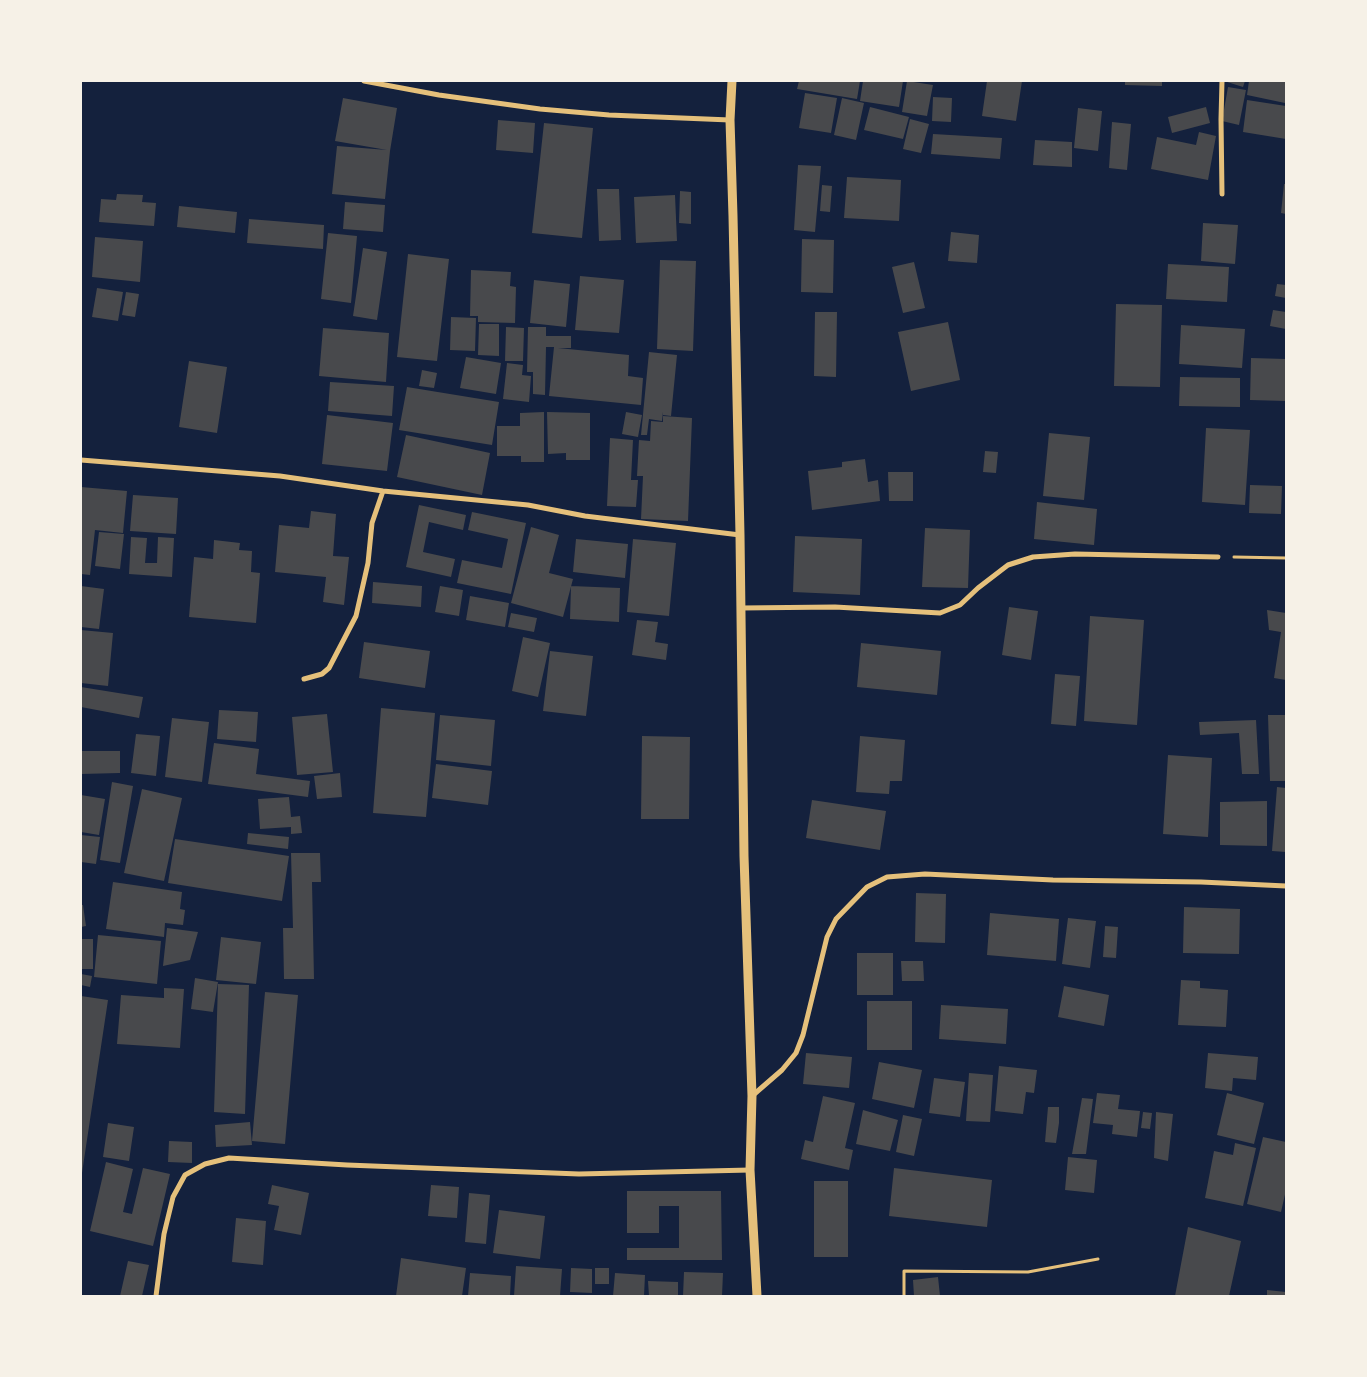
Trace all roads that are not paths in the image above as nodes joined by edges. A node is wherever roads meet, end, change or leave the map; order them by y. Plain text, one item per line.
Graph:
1 (364, 81) edge
2 (732, 81) edge
3 (1222, 81) edge
4 (730, 120) junction
5 (1222, 194) dead end
6 (81, 460) edge
7 (383, 491) junction
8 (740, 536) junction
9 (1218, 557) road end
10 (740, 608) junction
11 (304, 679) dead end
12 (1286, 886) edge
13 (752, 1096) junction
14 (750, 1170) junction
15 (156, 1296) edge
16 (757, 1296) edge

1 - 4 street
2 - 4 street
3 - 5 street
4 - 8 street
6 - 7 street
7 - 8 street
7 - 11 street
8 - 10 street
9 - 10 street
10 - 13 street
12 - 13 street
13 - 14 street
14 - 15 street
14 - 16 street

